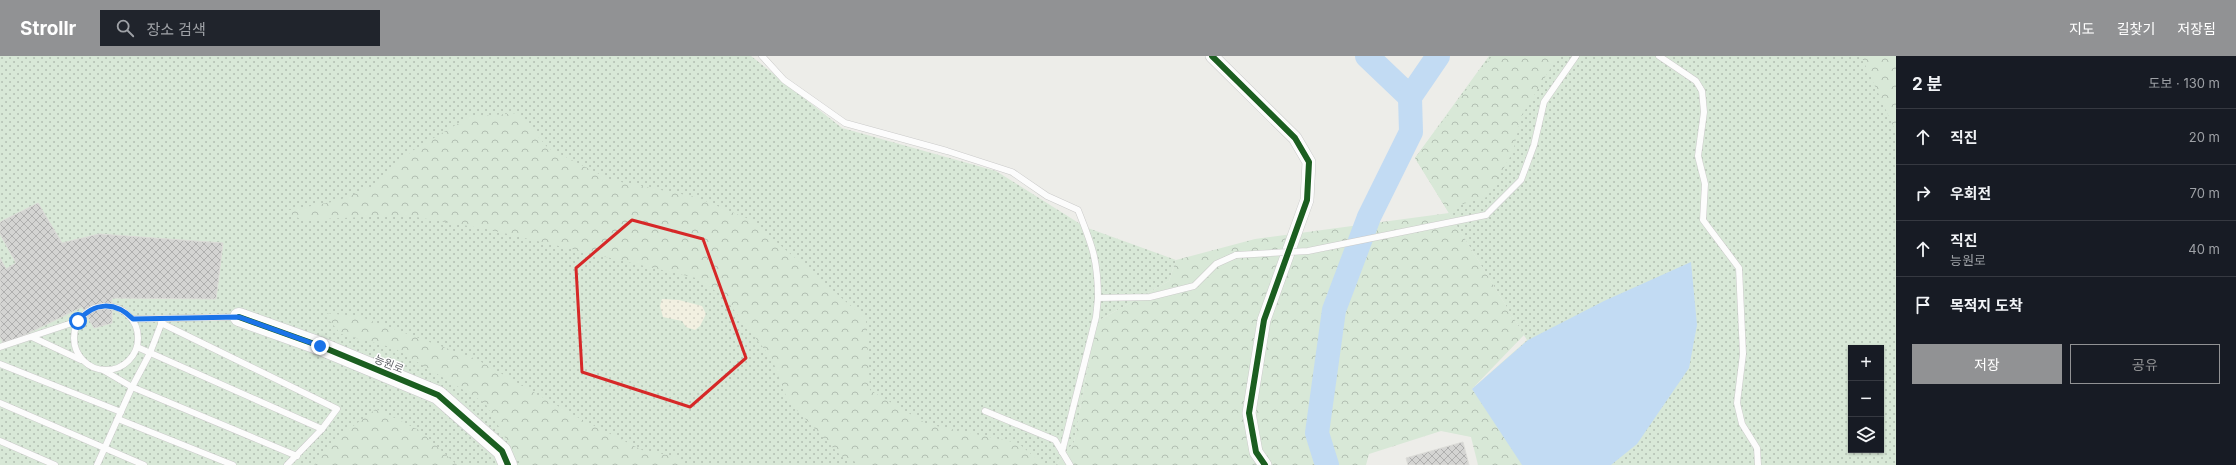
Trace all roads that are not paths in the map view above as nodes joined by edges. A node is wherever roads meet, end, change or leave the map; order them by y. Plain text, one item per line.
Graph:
1 (762, 56) edge
2 (1212, 56) edge
3 (1576, 56) edge
4 (1660, 56) edge
5 (1098, 298) junction
6 (239, 317) joint
7 (133, 319) junction
8 (78, 321) junction
9 (162, 321) junction
10 (32, 337) junction
11 (0, 347) edge
12 (137, 347) junction
13 (150, 353) junction
14 (82, 360) junction
15 (0, 364) edge
16 (103, 370) junction
17 (132, 387) junction
18 (0, 403) edge
19 (985, 411) dead end
20 (120, 416) junction
21 (322, 429) junction
22 (0, 441) edge
23 (105, 448) junction
24 (1062, 452) junction
25 (297, 456) junction
26 (55, 465) edge
27 (98, 465) edge
28 (144, 465) edge
29 (232, 465) edge
30 (287, 465) edge
31 (508, 465) edge
32 (1070, 465) edge
33 (1265, 465) edge
34 (1758, 465) edge

1 - 5 lane
2 - 33 street
3 - 5 lane, bridge
4 - 34 lane
5 - 24 lane
6 - 9 lane
6 - 31 street, 능원로
7 - 8 lane
7 - 9 lane
7 - 12 lane
8 - 10 lane
8 - 14 lane
9 - 13 lane
9 - 21 lane
10 - 11 lane
10 - 14 lane
12 - 13 lane
12 - 16 lane
13 - 17 lane
13 - 21 lane
14 - 16 lane
15 - 20 lane
16 - 17 lane
17 - 20 lane
17 - 25 lane
18 - 23 lane
19 - 24 lane
20 - 23 lane
20 - 29 lane
21 - 25 lane
22 - 26 lane
23 - 27 lane
23 - 28 lane
24 - 32 lane
25 - 30 lane

